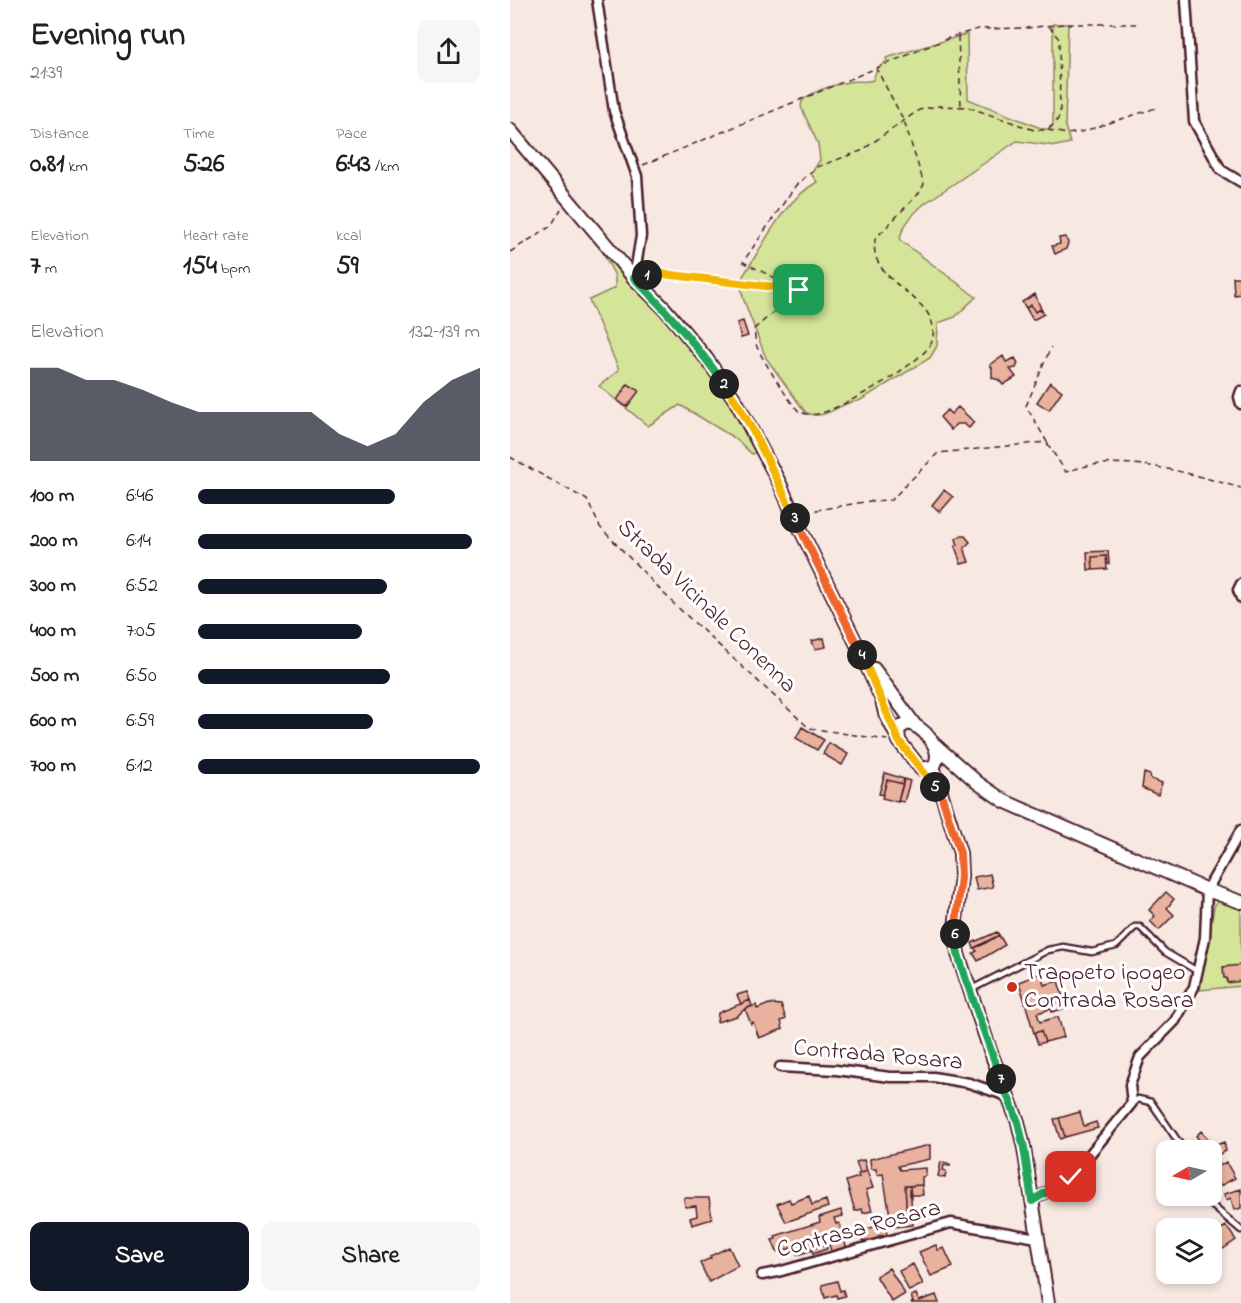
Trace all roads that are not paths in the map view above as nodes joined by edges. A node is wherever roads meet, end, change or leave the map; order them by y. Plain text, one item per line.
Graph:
1 (597, 0) edge
2 (1186, 0) edge
3 (510, 130) edge
4 (1241, 182) edge
5 (634, 278) junction
6 (1241, 391) edge
7 (1241, 404) edge
8 (1241, 584) edge
9 (1241, 598) edge
10 (859, 649) junction
11 (914, 724) junction
12 (899, 739) junction
13 (934, 744) junction
14 (930, 766) junction
15 (969, 774) junction
16 (1241, 830) edge
17 (1207, 890) junction
18 (1241, 902) edge
19 (1198, 971) junction
20 (970, 990) junction
21 (780, 1067) dead end
22 (1007, 1096) junction
23 (1132, 1103) junction
24 (1177, 1140) edge
25 (1032, 1201) junction
26 (1213, 1206) edge
27 (1241, 1230) edge
28 (1037, 1238) junction
29 (762, 1275) dead end
30 (1048, 1303) edge

1 - 5 street
2 - 4 street
3 - 5 street
5 - 10 street
6 - 7 street
8 - 9 street
10 - 11 street
10 - 12 street
11 - 12 street
11 - 13 street
12 - 14 street
13 - 14 street
13 - 15 street
14 - 15 street
14 - 20 street
15 - 17 street
16 - 17 street
17 - 18 street
17 - 19 street
19 - 20 lane
19 - 23 street
20 - 22 street
21 - 22 street, Contrada Rosara
22 - 25 street
23 - 24 lane
23 - 25 street
25 - 28 street
26 - 27 lane
28 - 29 street, Contrasa Rosara
28 - 30 street

